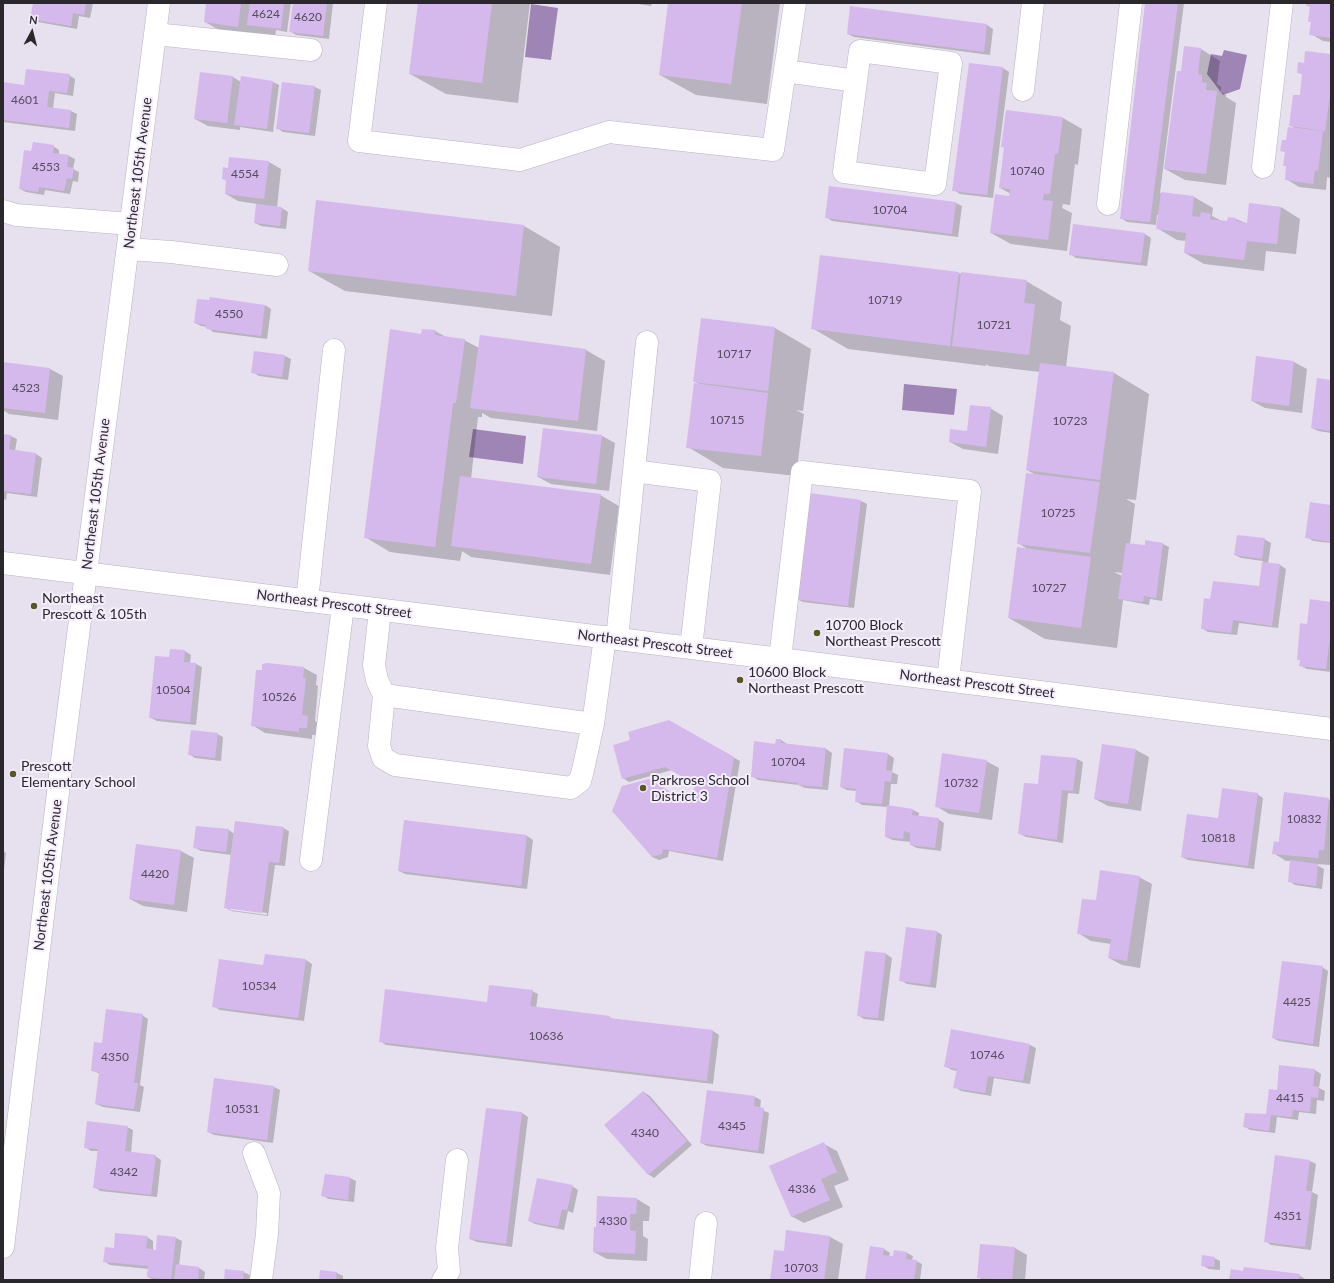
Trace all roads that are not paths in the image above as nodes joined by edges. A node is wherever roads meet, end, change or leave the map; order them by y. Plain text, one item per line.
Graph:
1 (159, 3) edge
2 (376, 3) edge
3 (795, 3) edge
4 (1033, 3) edge
5 (1131, 3) edge
6 (1282, 3) edge
7 (155, 34) junction
8 (312, 50) dead end
9 (785, 71) junction
10 (856, 81) junction
11 (1023, 90) dead end
12 (1263, 166) dead end
13 (1108, 204) dead end
14 (3, 211) edge
15 (131, 224) junction
16 (128, 249) junction
17 (277, 265) dead end
18 (647, 342) dead end
19 (334, 350) dead end
20 (634, 471) junction
21 (3, 563) edge
22 (86, 573) junction
23 (307, 601) junction
24 (343, 606) junction
25 (380, 610) junction
26 (611, 638) junction
27 (691, 648) junction
28 (780, 659) junction
29 (948, 680) junction
30 (384, 695) junction
31 (593, 724) junction
32 (1331, 729) edge
33 (311, 860) dead end
34 (254, 1153) dead end
35 (457, 1160) dead end
36 (706, 1224) dead end
37 (3, 1247) edge
38 (261, 1280) edge
39 (443, 1280) edge
40 (700, 1280) edge

1 - 7 street, Northeast 105th Avenue
2 - 9 street
3 - 9 street
4 - 11 street
5 - 13 street
6 - 12 street
7 - 8 street
7 - 15 street, Northeast 105th Avenue
9 - 10 street
10 - 10 street
14 - 15 street
15 - 16 street, Northeast 105th Avenue
16 - 17 street
16 - 22 street, Northeast 105th Avenue
18 - 20 street
19 - 23 street
20 - 26 street
20 - 27 street
21 - 22 street, Northeast Prescott Street
22 - 23 street, Northeast Prescott Street
22 - 37 street, Northeast 105th Avenue
23 - 24 street, Northeast Prescott Street
24 - 25 street, Northeast Prescott Street
24 - 33 street
25 - 26 street, Northeast Prescott Street
25 - 30 street
26 - 27 street, Northeast Prescott Street
26 - 31 street
27 - 28 street, Northeast Prescott Street
28 - 29 street, Northeast Prescott Street
28 - 29 street
29 - 32 street, Northeast Prescott Street
30 - 31 street
30 - 31 street
34 - 38 street
35 - 39 street
36 - 40 street

